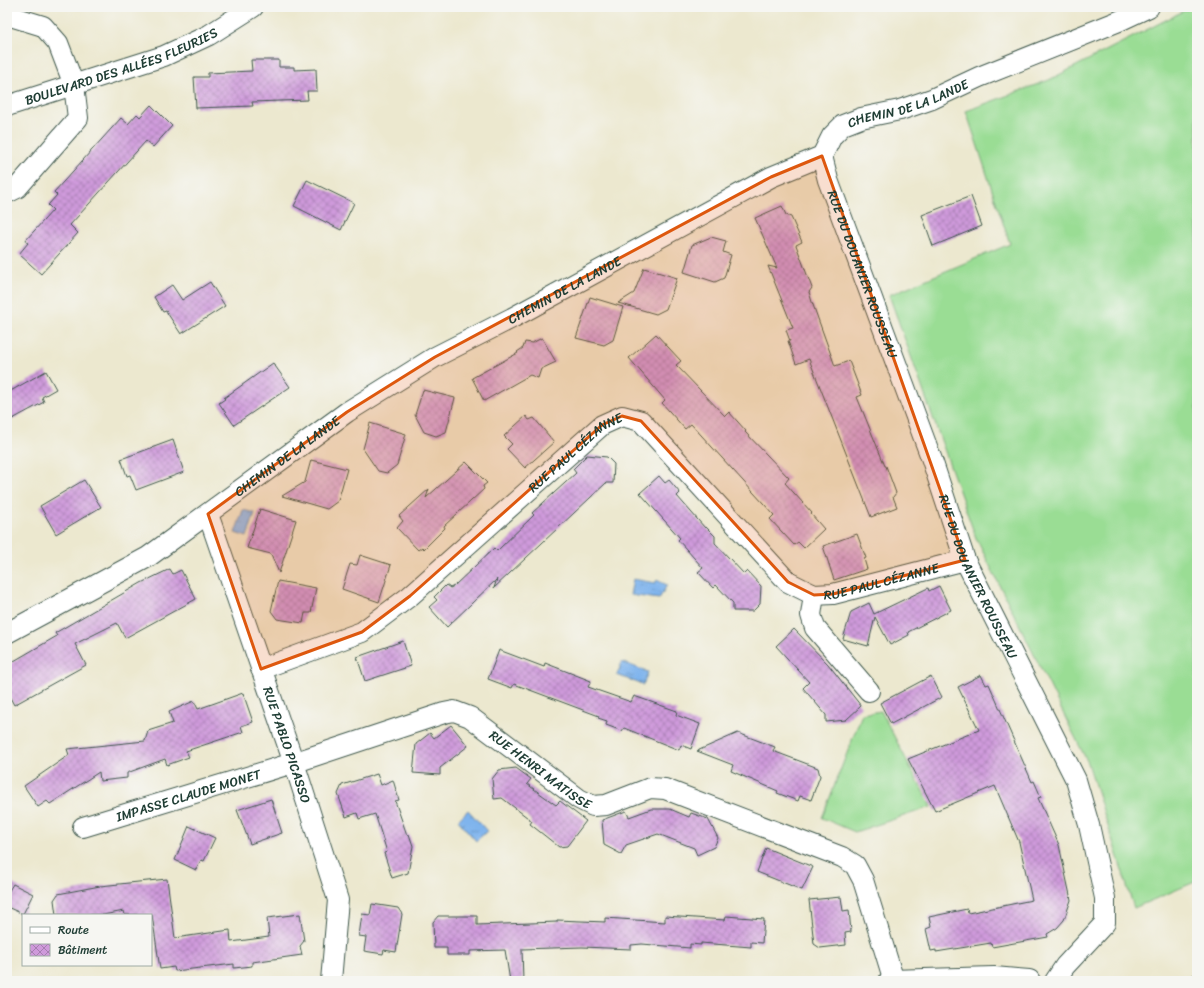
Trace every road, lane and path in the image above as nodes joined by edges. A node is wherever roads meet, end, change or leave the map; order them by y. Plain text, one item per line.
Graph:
1 (254, 7) edge
2 (1149, 7) edge
3 (7, 15) edge
4 (74, 85) junction
5 (7, 106) edge
6 (822, 156) junction
7 (7, 193) edge
8 (208, 514) junction
9 (965, 560) junction
10 (814, 595) junction
11 (7, 633) edge
12 (261, 670) junction
13 (869, 691) dead end
14 (293, 763) junction
15 (84, 827) dead end
16 (932, 980) edge
17 (331, 981) edge
18 (890, 981) edge
19 (894, 981) edge
20 (1029, 981) edge
21 (1055, 981) edge

1 - 4 street, BOULEVARD DES ALLÉES FLEURIES
2 - 6 street, CHEMIN DE LA LANDE
3 - 4 street
4 - 5 street, BOULEVARD DES ALLÉES FLEURIES
4 - 7 street
6 - 8 street, CHEMIN DE LA LANDE
6 - 9 street, RUE DU DOUANIER ROUSSEAU
8 - 11 street, CHEMIN DE LA LANDE
8 - 12 street, RUE PABLO PICASSO
9 - 10 street, RUE PAUL CÉZANNE
9 - 21 street, RUE DU DOUANIER ROUSSEAU
10 - 12 street, RUE PAUL CÉZANNE
10 - 13 street
12 - 14 street, RUE PABLO PICASSO
14 - 15 street, IMPASSE CLAUDE MONET
14 - 17 street, RUE PABLO PICASSO
14 - 19 street, RUE HENRI MATISSE
16 - 19 street
16 - 20 street
18 - 19 street

